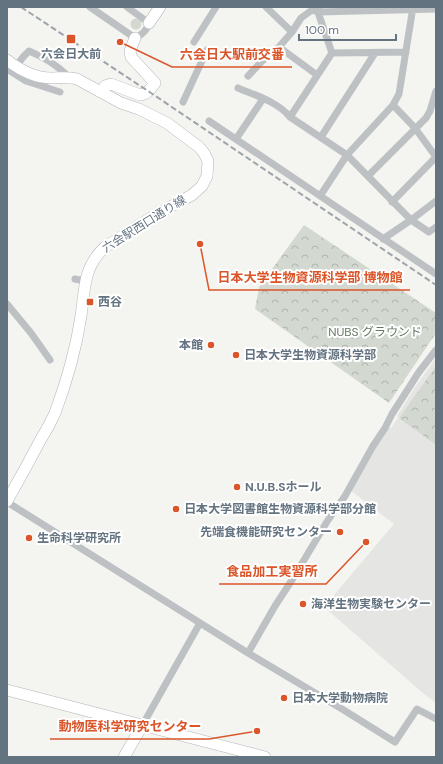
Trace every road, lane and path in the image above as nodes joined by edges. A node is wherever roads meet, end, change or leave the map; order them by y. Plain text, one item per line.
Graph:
1 (90, 7) edge
2 (127, 7) edge
3 (160, 7) edge
4 (216, 7) edge
5 (268, 8) edge
6 (413, 8) edge
7 (319, 9) edge
8 (372, 9) edge
9 (436, 9) edge
10 (149, 23) junction
11 (292, 32) junction
12 (135, 38) junction
13 (194, 42) dead end
14 (279, 47) junction
15 (208, 50) dead end
16 (406, 52) junction
17 (332, 53) junction
18 (375, 53) junction
19 (10, 65) edge
20 (317, 75) junction
21 (248, 76) dead end
22 (69, 77) junction
23 (238, 88) dead end
24 (436, 91) edge
25 (60, 92) dead end
26 (101, 92) junction
27 (263, 99) junction
28 (184, 102) dead end
29 (393, 104) junction
30 (290, 117) junction
31 (209, 121) dead end
32 (415, 128) junction
33 (321, 137) junction
34 (236, 139) junction
35 (347, 155) junction
36 (436, 157) edge
37 (368, 176) junction
38 (320, 196) junction
39 (436, 201) edge
40 (392, 202) junction
41 (411, 220) junction
42 (436, 227) edge
43 (383, 239) junction
44 (436, 274) edge
45 (7, 304) edge
46 (436, 350) edge
47 (50, 360) dead end
48 (7, 501) edge
49 (200, 623) junction
50 (248, 653) junction
51 (7, 690) edge
52 (436, 719) edge
53 (142, 726) junction
54 (124, 757) edge
55 (265, 757) edge

1 - 12 street
2 - 10 street
3 - 10 street
4 - 13 street
5 - 11 street
6 - 8 street
6 - 9 street
6 - 16 street
7 - 8 street
7 - 11 street
7 - 17 street
10 - 12 street
11 - 14 street
12 - 26 street
14 - 20 street
14 - 21 street
15 - 28 street
16 - 18 street
16 - 29 street
17 - 18 street
17 - 20 street
18 - 33 street
19 - 22 street
19 - 22 street
19 - 25 street
20 - 30 street
22 - 26 street, 六会駅西口通り線
23 - 27 street
24 - 32 street
26 - 48 street, 六会駅西口通り線
27 - 30 street
27 - 34 street
29 - 32 street
29 - 35 street
30 - 33 street
31 - 34 street
32 - 36 street
32 - 37 street
33 - 35 street
34 - 38 street
35 - 37 street
35 - 38 street
36 - 40 street
37 - 40 street
38 - 43 street
39 - 41 street
40 - 41 street
41 - 42 street
41 - 43 street
43 - 44 street
45 - 47 street
46 - 50 street
48 - 49 street
49 - 50 street
49 - 53 street
50 - 52 street
51 - 53 street
53 - 54 street
53 - 55 street

